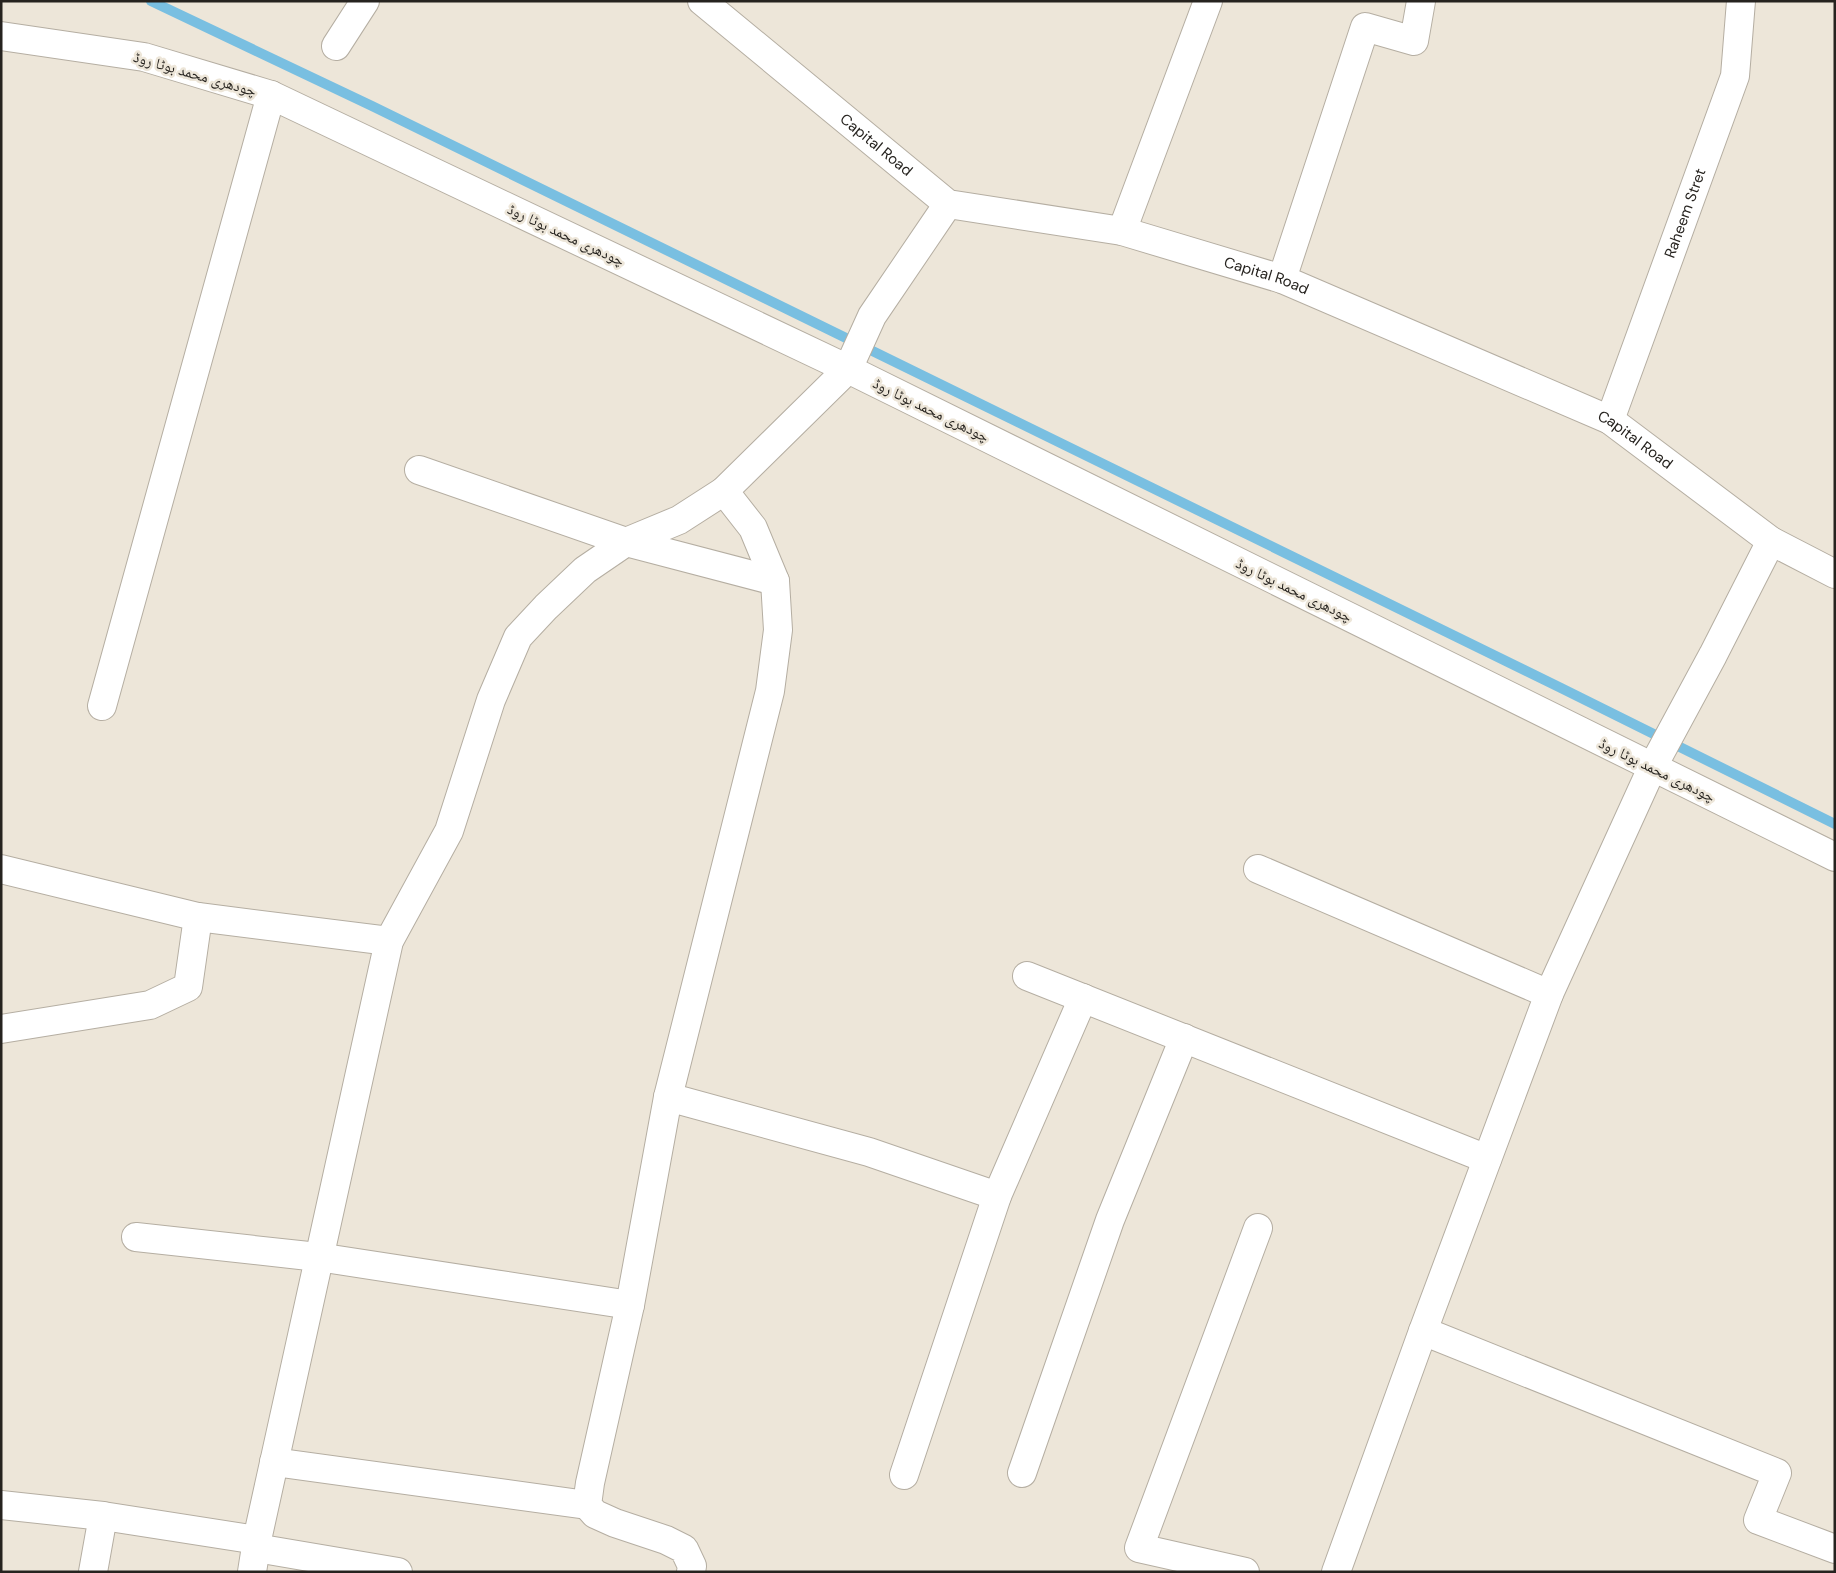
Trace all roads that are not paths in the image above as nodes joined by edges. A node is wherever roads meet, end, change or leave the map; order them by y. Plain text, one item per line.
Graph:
1 (365, 1) edge
2 (702, 1) edge
3 (1208, 1) edge
4 (1421, 1) edge
5 (1741, 1) edge
6 (1, 36) edge
7 (336, 46) dead end
8 (271, 95) junction
9 (948, 204) junction
10 (1122, 231) junction
11 (1282, 279) junction
12 (848, 369) junction
13 (1610, 420) junction
14 (419, 470) dead end
15 (724, 491) junction
16 (1771, 541) junction
17 (626, 542) junction
18 (1835, 574) edge
19 (775, 581) junction
20 (102, 706) dead end
21 (1652, 768) junction
22 (1835, 857) edge
23 (1, 869) edge
24 (1258, 869) dead end
25 (198, 917) junction
26 (388, 941) junction
27 (1027, 976) dead end
28 (1549, 994) junction
29 (1083, 998) junction
30 (1, 1029) edge
31 (1184, 1038) junction
32 (668, 1097) junction
33 (1487, 1160) junction
34 (997, 1196) junction
35 (1258, 1228) dead end
36 (136, 1238) dead end
37 (318, 1257) junction
38 (630, 1305) junction
39 (1423, 1331) junction
40 (274, 1462) junction
41 (1022, 1473) dead end
42 (904, 1474) dead end
43 (1, 1505) edge
44 (587, 1505) junction
45 (103, 1516) junction
46 (1835, 1549) edge
47 (255, 1553) edge
48 (93, 1572) edge
49 (398, 1572) edge
50 (691, 1572) edge
51 (1245, 1572) edge
52 (1336, 1572) edge

1 - 7 street
2 - 9 street, Capital Road
3 - 10 street
4 - 11 street
5 - 13 street, Raheem Stret
6 - 8 street, چودھری محمد بوٹا روڈ
8 - 12 street, چودھری محمد بوٹا روڈ
8 - 20 street
9 - 10 street, Capital Road
9 - 12 street
10 - 11 street, Capital Road
11 - 13 street, Capital Road
12 - 15 street
12 - 21 street, چودھری محمد بوٹا روڈ
13 - 16 street, Capital Road
14 - 17 street
15 - 17 street
15 - 19 street
16 - 18 street, Capital Road
16 - 21 street
17 - 19 street
17 - 26 street
19 - 32 street
21 - 22 street, چودھری محمد بوٹا روڈ
21 - 28 street
23 - 25 street
24 - 28 street
25 - 26 street
25 - 30 street
26 - 37 street
27 - 29 street
28 - 33 street
29 - 31 street
29 - 34 street
31 - 33 street
31 - 41 street
32 - 34 street
32 - 38 street
33 - 39 street
34 - 42 street
35 - 51 street
36 - 37 street
37 - 38 street
37 - 40 street
38 - 44 street
39 - 46 street
39 - 52 street
40 - 44 street
40 - 47 street
43 - 45 street
44 - 50 street
45 - 47 street
45 - 48 street
47 - 49 street

